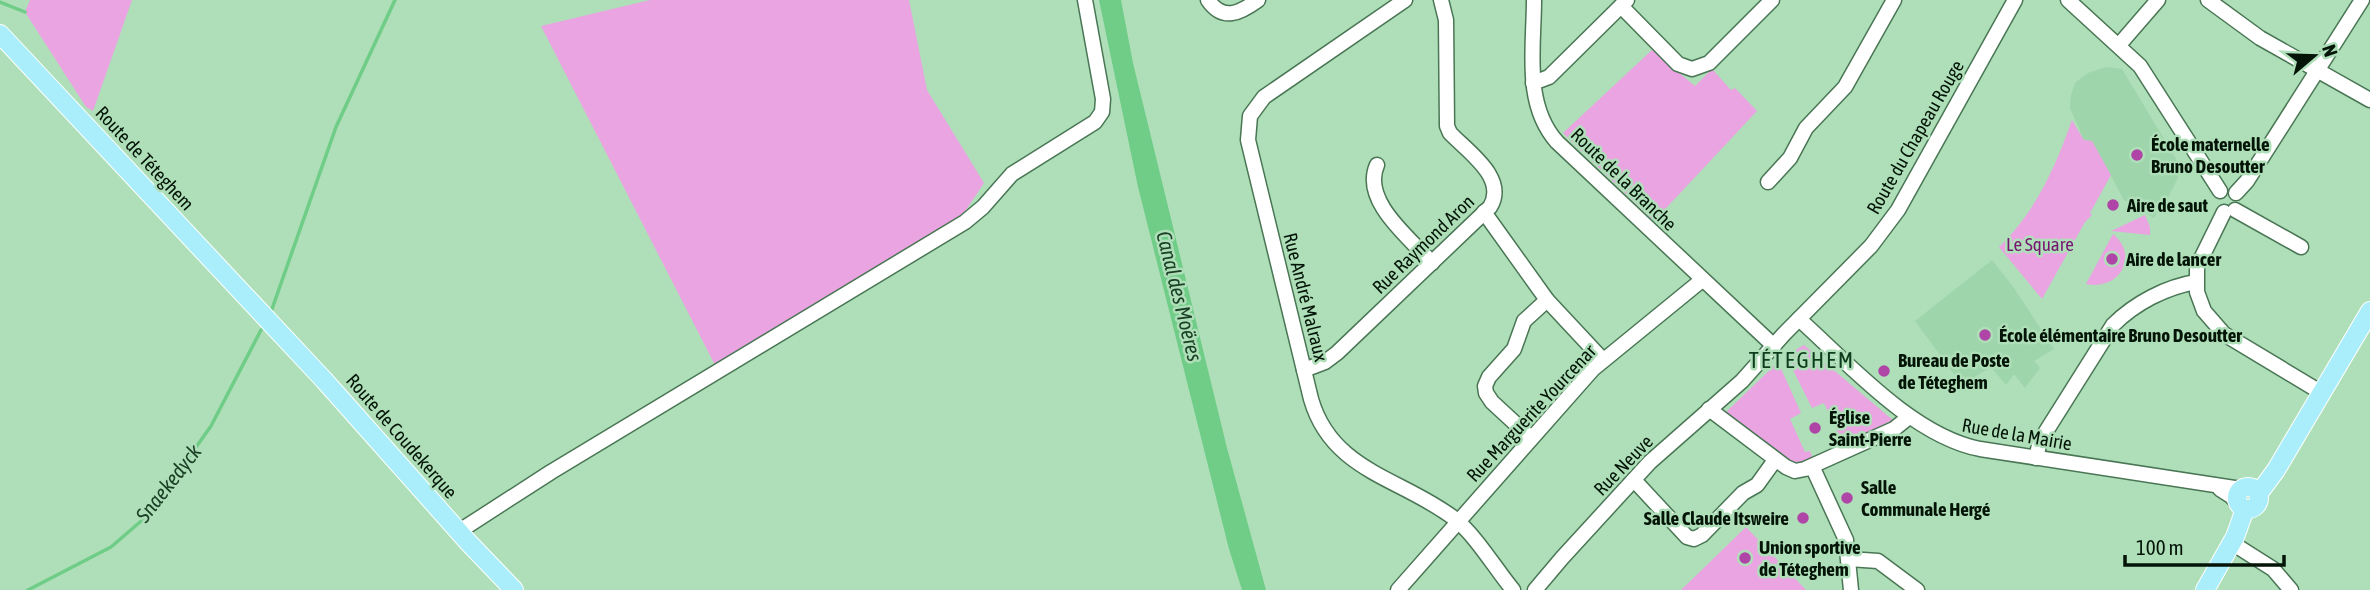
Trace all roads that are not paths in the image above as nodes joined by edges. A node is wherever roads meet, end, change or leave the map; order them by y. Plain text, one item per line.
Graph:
1 (1085, 0) edge
2 (1208, 0) edge
3 (1258, 0) edge
4 (1405, 0) edge
5 (1441, 0) edge
6 (1534, 0) edge
7 (1772, 0) edge
8 (1894, 0) edge
9 (2015, 0) edge
10 (2068, 0) edge
11 (2158, 0) edge
12 (2208, 0) edge
13 (2362, 0) edge
14 (1624, 3) edge
15 (0, 34) edge
16 (2119, 45) junction
17 (2317, 71) junction
18 (1533, 83) junction
19 (2370, 100) edge
20 (1377, 165) dead end
21 (1768, 182) dead end
22 (2220, 191) junction
23 (2236, 193) junction
24 (2229, 211) junction
25 (1484, 212) junction
26 (2301, 247) dead end
27 (1432, 263) junction
28 (1702, 280) junction
29 (2196, 282) junction
30 (1547, 300) junction
31 (259, 310) joint
32 (2370, 311) edge
33 (1799, 319) junction
34 (2364, 332) edge
35 (1774, 346) junction
36 (1603, 360) junction
37 (1304, 370) junction
38 (2322, 393) junction
39 (1709, 409) junction
40 (1909, 417) junction
41 (1531, 438) junction
42 (2036, 458) junction
43 (1775, 460) junction
44 (1812, 466) junction
45 (1634, 480) junction
46 (2246, 499) junction
47 (1458, 522) junction
48 (458, 532) junction
49 (2232, 543) junction
50 (1849, 559) junction
51 (514, 590) edge
52 (1398, 590) edge
53 (1513, 590) edge
54 (1535, 590) edge
55 (1852, 590) edge
56 (1917, 590) edge
57 (2205, 590) edge
58 (2291, 590) edge

1 - 48 street
2 - 3 street
4 - 37 street, Rue André Malraux
5 - 25 street, Rue Raymond Aron
6 - 18 street, Route de la Branche
7 - 14 street
8 - 21 street
9 - 33 street, Route du Chapeau Rouge
10 - 16 street
11 - 16 street
12 - 17 street
13 - 17 street
14 - 18 street
15 - 31 main road, Route de Téteghem
16 - 22 street
17 - 19 street
17 - 23 street
18 - 28 street, Route de la Branche
20 - 27 street
22 - 23 street
22 - 24 street
23 - 24 street
24 - 26 street
24 - 29 street
25 - 27 street, Rue Raymond Aron
25 - 30 street
27 - 37 street, Rue Raymond Aron
28 - 35 street, Route de la Branche
28 - 36 street, Rue Marguerite Yourcenar
29 - 38 street
29 - 42 street
30 - 36 street
30 - 41 street
31 - 48 main road, Route de Coudekerque
32 - 34 main road
33 - 35 street, Rue Neuve
33 - 40 street, Rue de la Mairie
34 - 38 main road
35 - 39 street, Rue Neuve
36 - 41 street, Rue Marguerite Yourcenar
37 - 47 street, Rue André Malraux
38 - 46 main road
39 - 43 street
39 - 45 street, Rue Neuve
40 - 42 street, Rue de la Mairie
40 - 44 street
41 - 47 street, Rue Marguerite Yourcenar
42 - 46 street, Rue de la Mairie
43 - 44 street
43 - 45 street
44 - 50 street
45 - 54 street, Rue Neuve
46 - 49 main road
47 - 52 street, Rue Marguerite Yourcenar
47 - 53 street, Rue André Malraux
48 - 51 main road, Route de Coudekerque
49 - 57 main road
49 - 58 street
50 - 55 street
50 - 56 street

